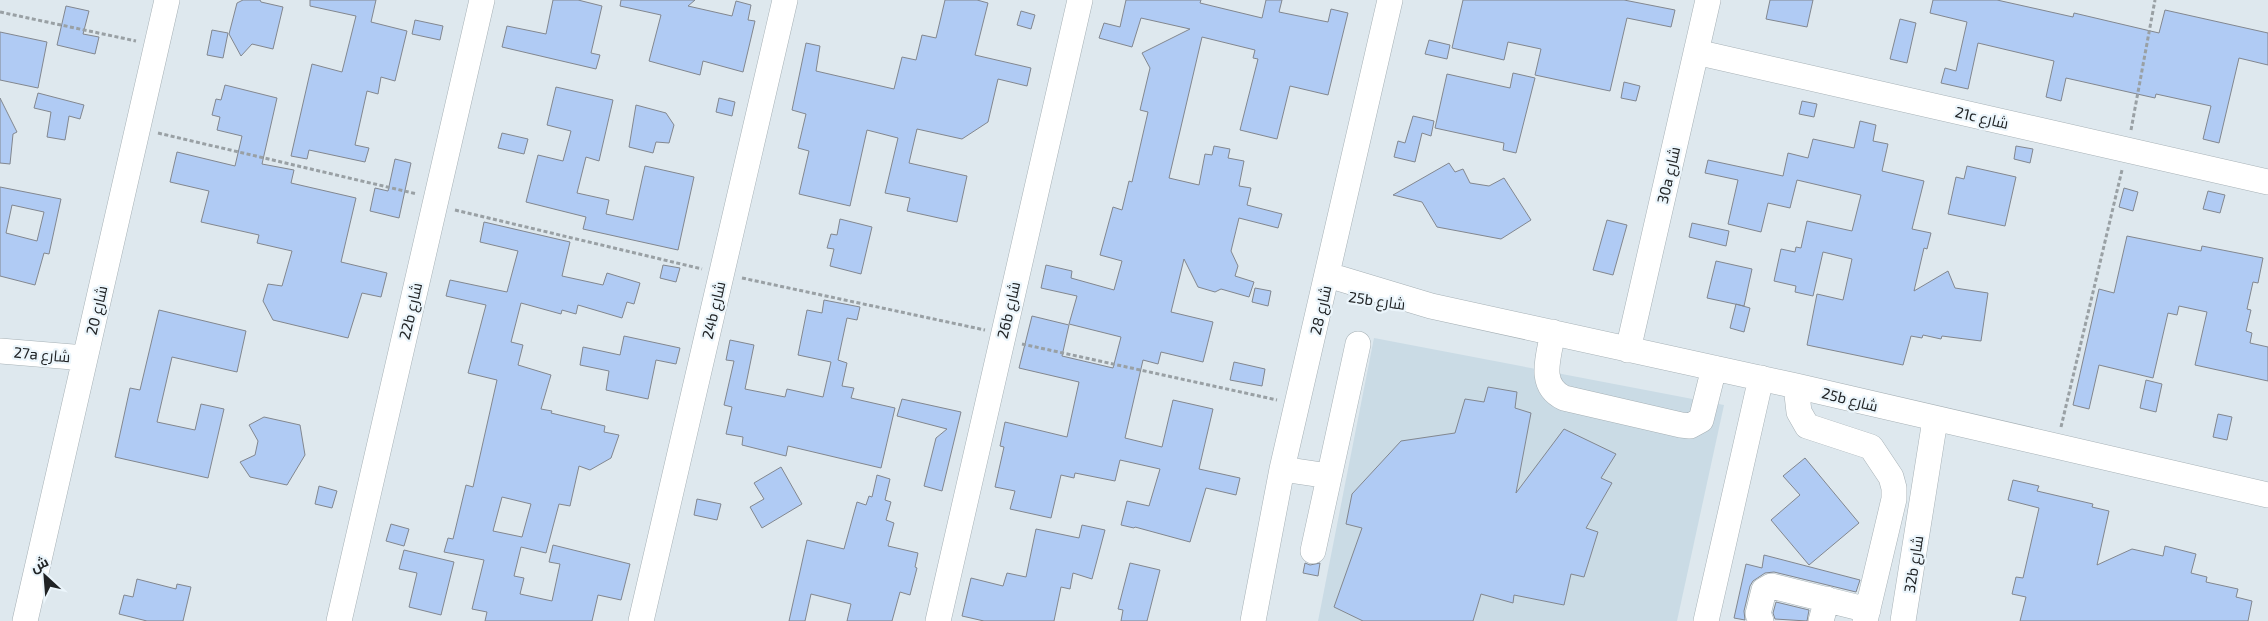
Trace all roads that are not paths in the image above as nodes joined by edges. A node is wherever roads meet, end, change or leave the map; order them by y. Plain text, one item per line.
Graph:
1 (167, 0) edge
2 (482, 0) edge
3 (785, 0) edge
4 (1080, 0) edge
5 (1390, 0) edge
6 (1708, 0) edge
7 (1696, 52) junction
8 (2268, 182) edge
9 (1326, 283) junction
10 (1553, 332) junction
11 (1358, 344) dead end
12 (1628, 350) junction
13 (0, 351) edge
14 (0, 356) edge
15 (83, 368) junction
16 (1714, 368) junction
17 (1760, 378) junction
18 (1796, 386) junction
19 (1946, 422) junction
20 (1282, 469) junction
21 (1329, 476) junction
22 (2268, 495) edge
23 (1314, 551) dead end
24 (1824, 610) edge
25 (1866, 616) edge
26 (25, 621) edge
27 (339, 621) edge
28 (641, 621) edge
29 (938, 621) edge
30 (1253, 621) edge
31 (1706, 621) edge
32 (1761, 621) edge
33 (1903, 621) edge

1 - 15 street, شارع 20
2 - 27 street, 22b شارع
3 - 28 street, 24b شارع
4 - 29 street, 26b شارع
5 - 9 street, شارع 28
6 - 7 street, 30a شارع
7 - 8 street, 21c شارع
7 - 12 street, 30a شارع
9 - 10 street, 25b شارع
9 - 20 street, شارع 28
10 - 12 street, 25b شارع
10 - 16 street
11 - 21 street
12 - 16 street, 25b شارع
13 - 15 street, 27a شارع
14 - 15 street, 27a شارع
15 - 26 street, شارع 20
16 - 17 street, 25b شارع
17 - 18 street, 25b شارع
17 - 31 street
18 - 19 street, 25b شارع
18 - 25 street
19 - 22 street, 25b شارع
19 - 33 street, 32b شارع
20 - 21 street
20 - 30 street, شارع 28
21 - 23 street
24 - 25 street
24 - 32 street

